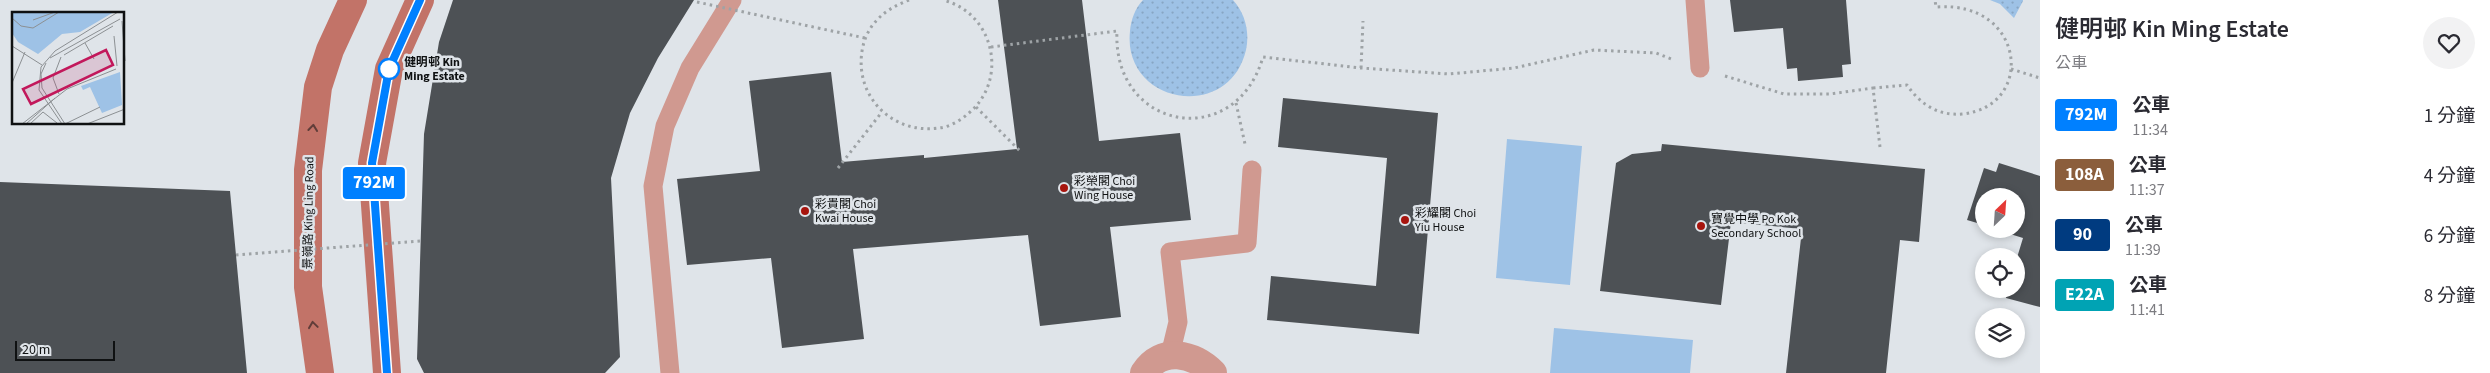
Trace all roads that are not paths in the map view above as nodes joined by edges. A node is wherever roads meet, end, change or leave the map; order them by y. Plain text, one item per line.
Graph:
1 (353, 0) edge
2 (420, 0) edge
3 (732, 0) edge
4 (1695, 0) edge
5 (1700, 68) road end
6 (1252, 170) road end
7 (1170, 355) junction
8 (320, 373) edge
9 (387, 373) edge
10 (670, 373) edge
11 (1144, 373) edge
12 (1213, 373) edge

8 -> 1 street, 景嶺路 King Ling Road
2 - 9 street
3 - 10 lane
4 - 5 lane
6 - 7 lane
7 - 11 street
7 - 12 street

